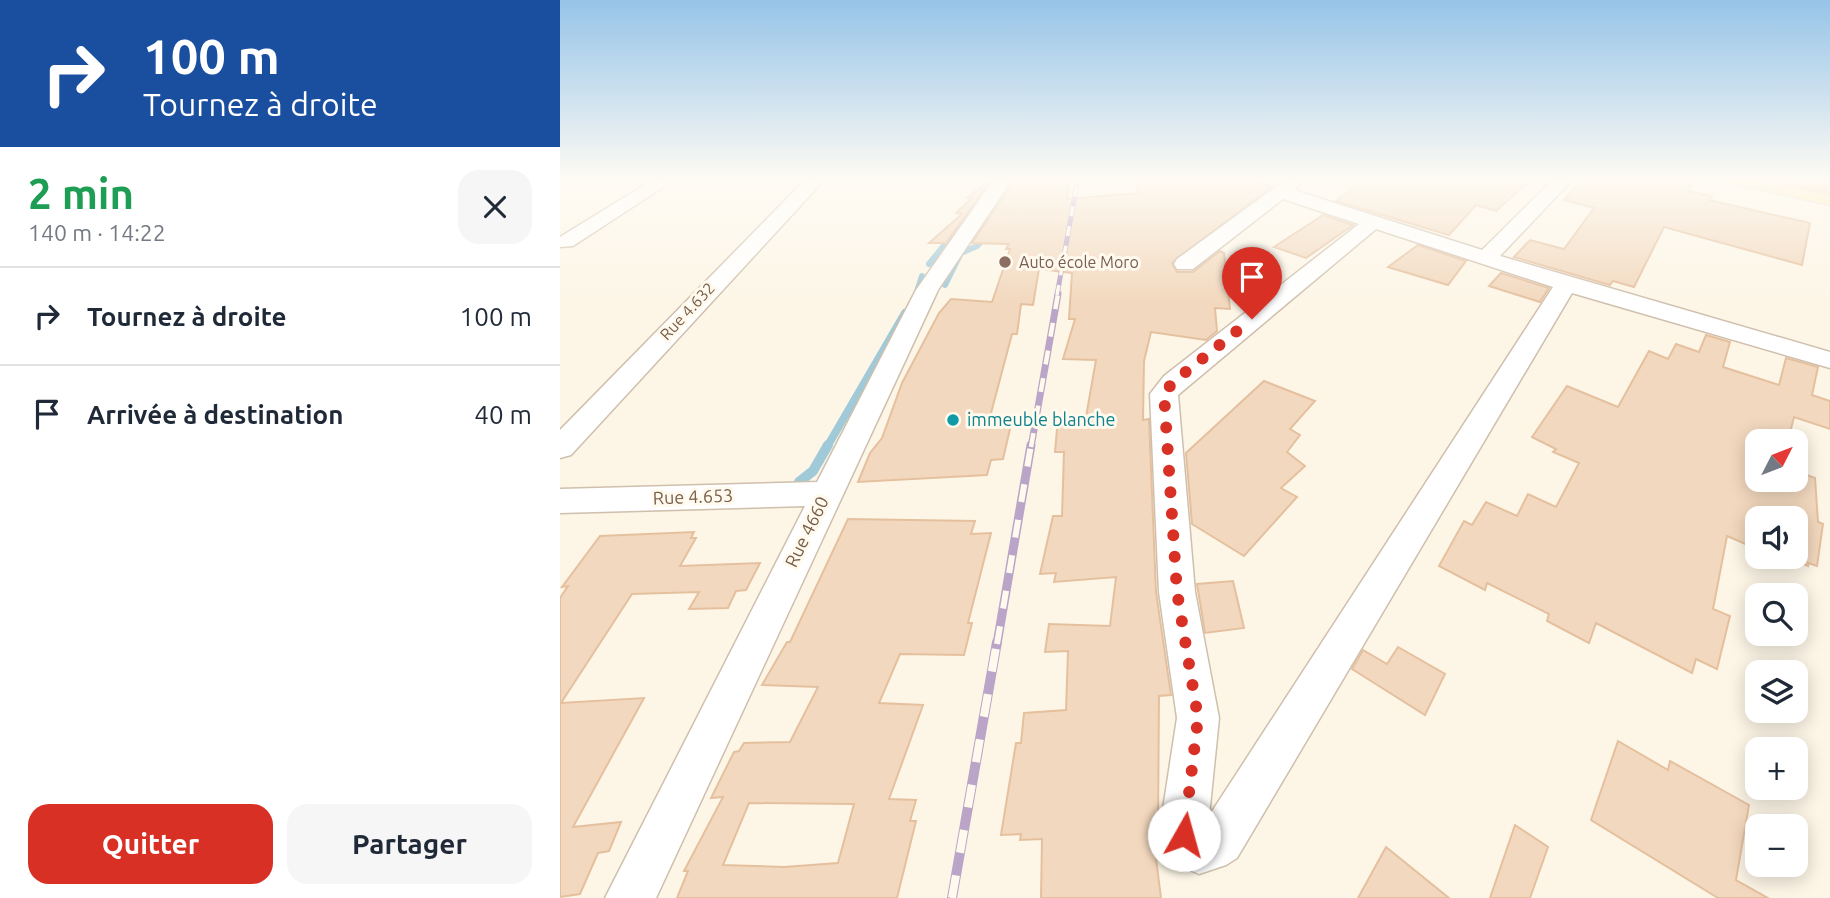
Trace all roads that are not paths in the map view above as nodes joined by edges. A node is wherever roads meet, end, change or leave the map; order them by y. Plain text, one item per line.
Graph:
1 (601, 220) edge
2 (773, 220) edge
3 (975, 220) edge
4 (1243, 220) edge
5 (1359, 220) edge
6 (1524, 220) edge
7 (1371, 224) junction
8 (566, 242) dead end
9 (1485, 259) junction
10 (1185, 264) dead end
11 (1566, 284) junction
12 (1830, 360) edge
13 (560, 448) edge
14 (826, 494) junction
15 (560, 501) edge
16 (630, 898) edge

1 - 8 street
2 - 13 street, Rue 4.632
3 - 14 street, Rue 4660
4 - 10 street
5 - 7 street
6 - 9 street
7 - 9 street
7 - 11 street
9 - 11 street
11 - 12 street
14 - 15 street, Rue 4.653
14 - 16 street, Rue 4660

